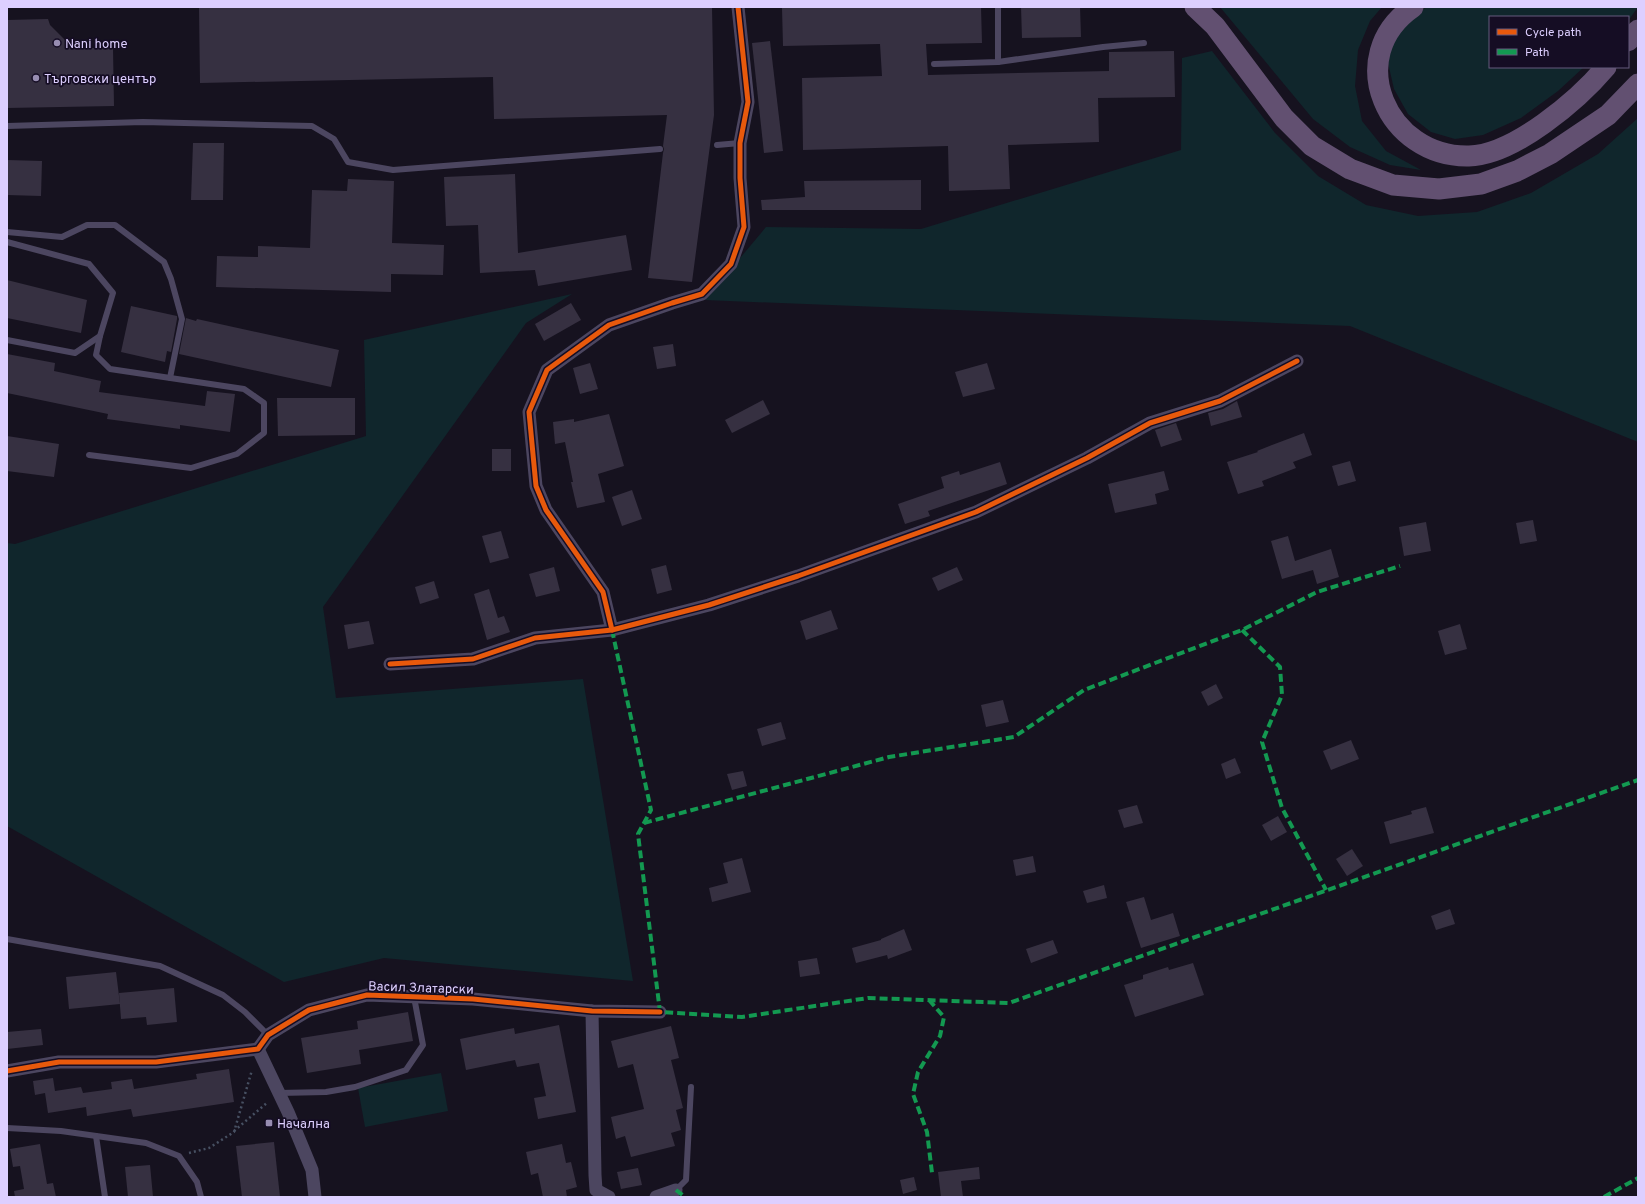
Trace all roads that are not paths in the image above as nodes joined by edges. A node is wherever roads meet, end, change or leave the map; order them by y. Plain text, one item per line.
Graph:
1 (738, 7) edge
2 (998, 7) edge
3 (1194, 7) edge
4 (1413, 7) edge
5 (1638, 30) edge
6 (1629, 40) edge
7 (1144, 43) dead end
8 (998, 62) junction
9 (934, 64) dead end
10 (1605, 68) edge
11 (1638, 84) edge
12 (7, 126) edge
13 (740, 143) junction
14 (717, 145) dead end
15 (660, 149) dead end
16 (7, 232) edge
17 (7, 242) edge
18 (100, 336) junction
19 (7, 340) edge
20 (1297, 361) dead end
21 (170, 378) junction
22 (88, 455) dead end
23 (612, 630) junction
24 (390, 664) dead end
25 (7, 939) edge
26 (414, 997) junction
27 (592, 1011) junction
28 (660, 1012) dead end
29 (268, 1035) junction
30 (258, 1049) junction
31 (7, 1071) edge
32 (691, 1087) dead end
33 (279, 1093) junction
34 (7, 1128) edge
35 (96, 1136) junction
36 (676, 1190) joint
37 (105, 1197) edge
38 (201, 1197) edge
39 (316, 1197) edge
40 (609, 1197) edge
41 (656, 1197) edge

1 - 13 street
2 - 8 lane
3 - 11 main road
4 - 10 main road
5 - 6 main road
7 - 8 lane
8 - 9 lane
12 - 15 lane
13 - 14 lane
13 - 23 street
16 - 21 lane
17 - 18 lane
18 - 19 lane
18 - 21 lane
20 - 23 street
21 - 22 lane
23 - 24 street
25 - 29 lane
26 - 27 street, Васил Златарски
26 - 29 street, Васил Златарски
26 - 33 lane
27 - 28 street, Васил Златарски
27 - 40 street
29 - 30 street, Васил Златарски
30 - 31 street
30 - 33 street
32 - 36 lane
33 - 39 street
34 - 35 lane
35 - 37 lane
35 - 38 lane
36 - 41 street

